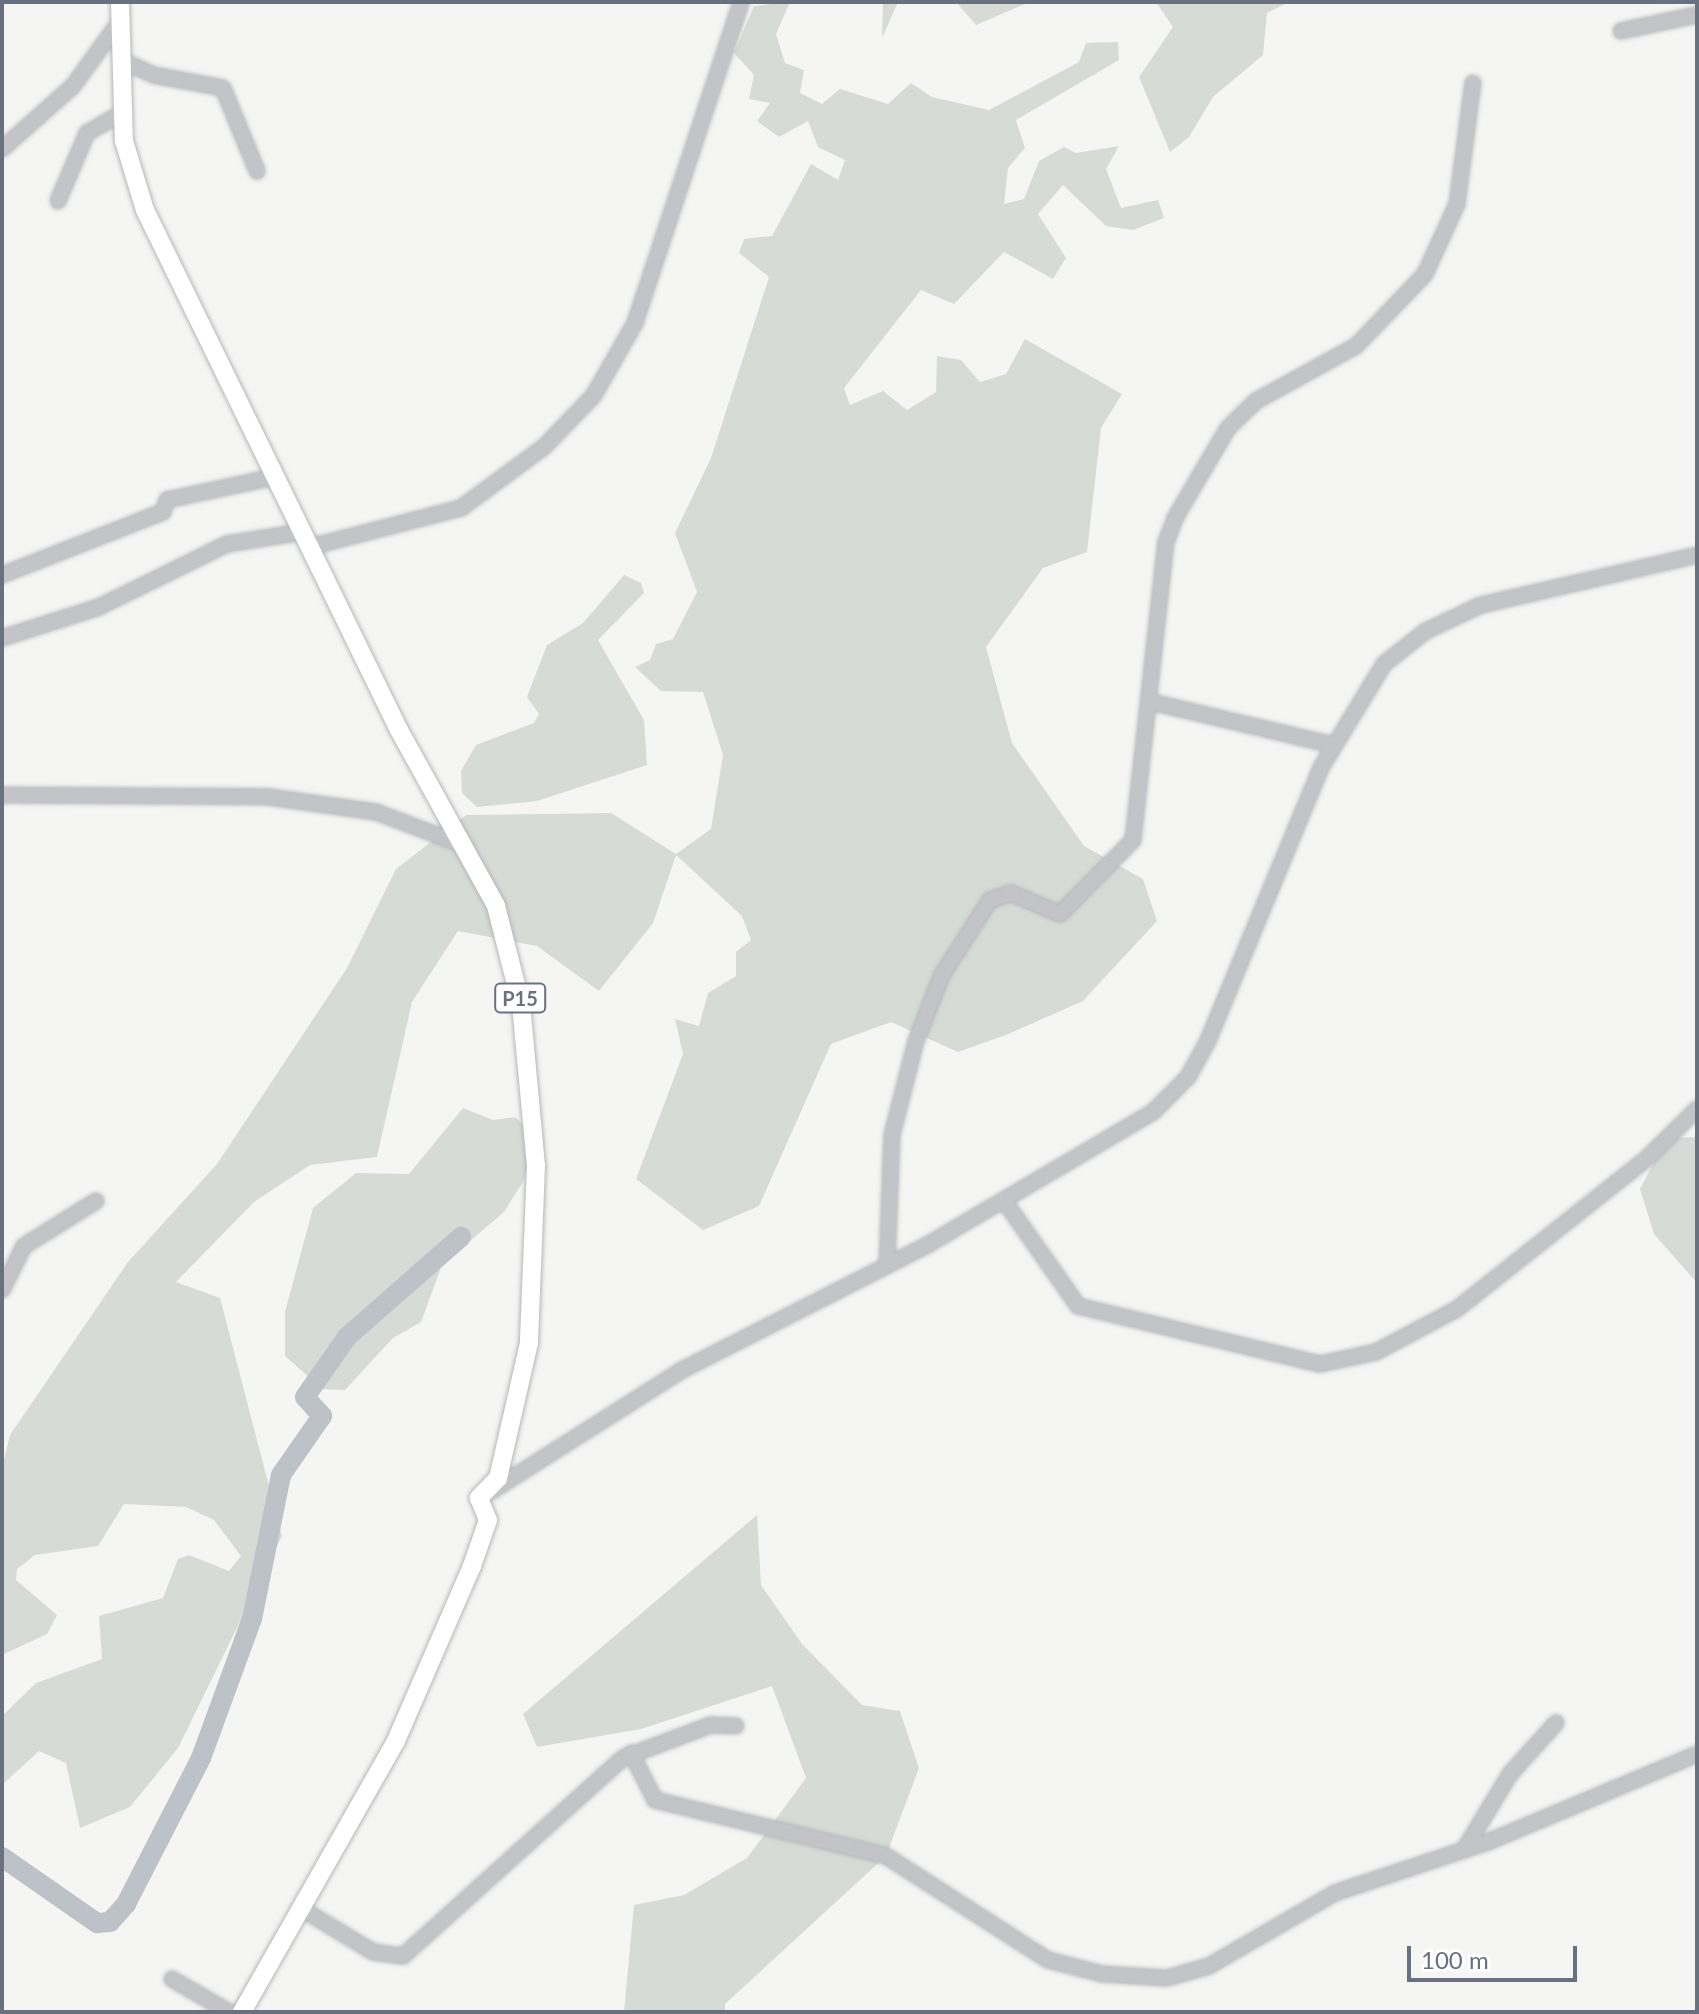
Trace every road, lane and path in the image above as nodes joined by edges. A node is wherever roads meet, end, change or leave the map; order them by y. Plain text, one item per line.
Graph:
1 (741, 2) edge
2 (120, 12) edge
3 (1697, 15) edge
4 (1621, 31) dead end
5 (120, 60) junction
6 (1473, 83) dead end
7 (121, 113) junction
8 (2, 149) edge
9 (257, 171) dead end
10 (58, 201) dead end
11 (274, 477) junction
12 (306, 539) junction
13 (1697, 555) edge
14 (2, 575) edge
15 (2, 638) edge
16 (1151, 702) junction
17 (1333, 745) junction
18 (2, 795) edge
19 (467, 847) junction
20 (1697, 1109) edge
21 (96, 1201) dead end
22 (1005, 1202) junction
23 (887, 1265) junction
24 (2, 1290) edge
25 (479, 1498) junction
26 (1556, 1723) dead end
27 (736, 1726) dead end
28 (631, 1753) junction
29 (1697, 1754) edge
30 (1464, 1850) junction
31 (302, 1909) junction
32 (172, 1979) dead end
33 (229, 2012) edge
34 (242, 2012) edge

1 - 12 street
2 - 5 main road, P15
2 - 8 street
3 - 4 street
5 - 7 main road, P15
5 - 9 street
6 - 16 street
7 - 10 street
7 - 11 main road, P15
11 - 12 main road, P15
11 - 14 street
12 - 15 street
12 - 19 main road, P15
13 - 17 street
16 - 17 street
16 - 23 street
17 - 22 street
18 - 19 street
19 - 25 main road, P15
20 - 22 street
21 - 24 street
22 - 23 street
23 - 25 street
25 - 31 main road
26 - 30 street
27 - 28 street
28 - 30 street
28 - 31 street
29 - 30 street
31 - 34 main road
32 - 33 street

